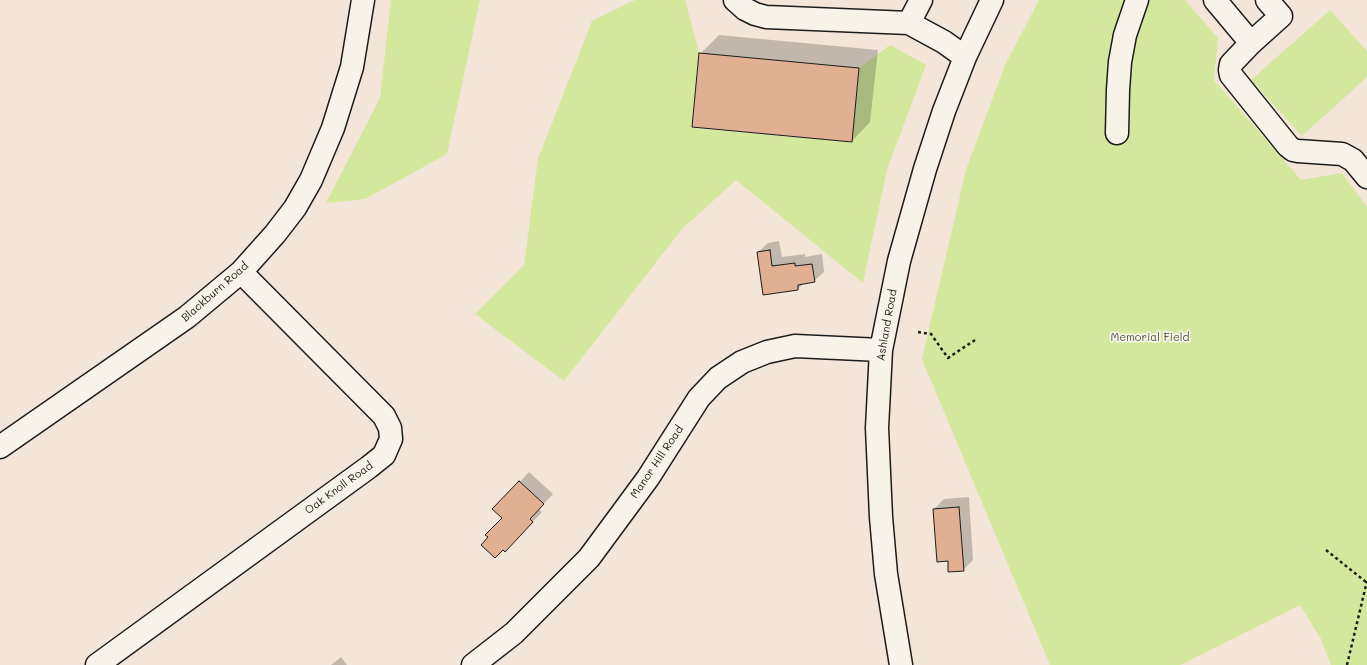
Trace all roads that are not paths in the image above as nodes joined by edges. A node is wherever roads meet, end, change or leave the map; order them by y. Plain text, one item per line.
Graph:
1 (363, 0) edge
2 (735, 0) edge
3 (921, 0) edge
4 (992, 0) edge
5 (1137, 0) edge
6 (1215, 0) edge
7 (1266, 0) edge
8 (909, 23) junction
9 (1251, 43) junction
10 (965, 57) junction
11 (1117, 133) dead end
12 (1367, 177) edge
13 (241, 272) junction
14 (881, 350) junction
15 (0, 447) edge
16 (97, 665) edge
17 (473, 665) edge
18 (901, 665) edge

1 - 13 street, Blackburn Road
2 - 8 street
3 - 8 street
4 - 10 street, Ashland Road
5 - 11 street
6 - 9 street
7 - 9 street
8 - 10 street
9 - 12 street
10 - 14 street, Ashland Road
13 - 15 street, Blackburn Road
13 - 16 street, Oak Knoll Road
14 - 17 street, Manor Hill Road
14 - 18 street, Ashland Road

